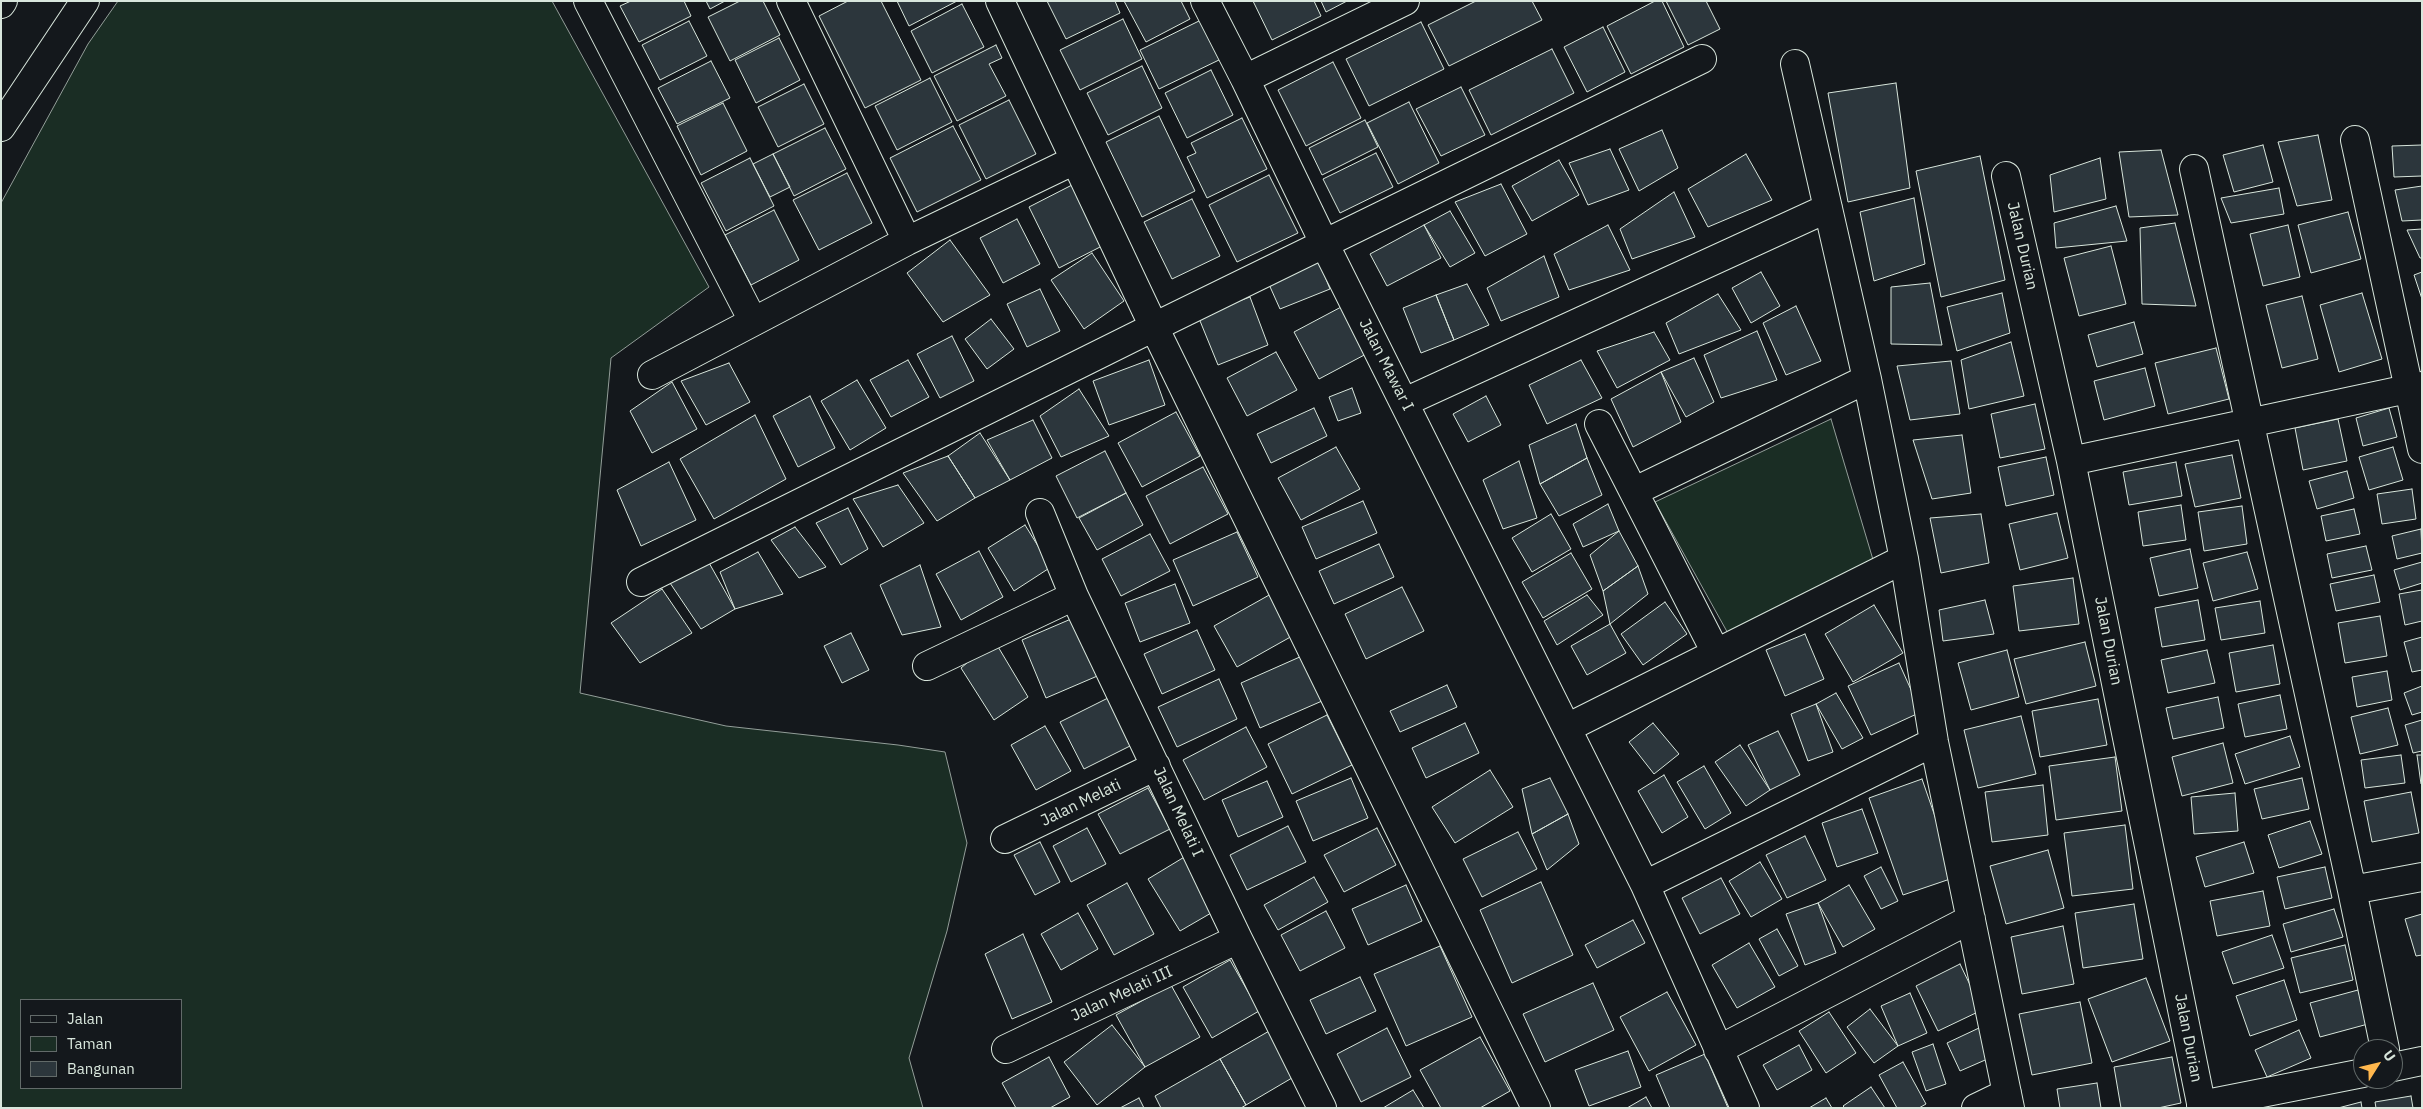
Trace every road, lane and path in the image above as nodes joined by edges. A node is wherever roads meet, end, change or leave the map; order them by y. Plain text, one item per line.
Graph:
1 (86, 1) edge
2 (588, 1) edge
3 (791, 1) edge
4 (1000, 1) edge
5 (1205, 1) edge
6 (1405, 1) edge
7 (1702, 60) dead end
8 (1795, 64) dead end
9 (1245, 79) junction
10 (1, 127) edge
11 (2354, 140) dead end
12 (1075, 160) junction
13 (2194, 169) dead end
14 (2006, 176) dead end
15 (1828, 208) junction
16 (907, 241) junction
17 (1325, 245) junction
18 (753, 321) junction
19 (1154, 327) junction
20 (652, 375) dead end
21 (1867, 379) junction
22 (2415, 387) edge
23 (1405, 402) junction
24 (2248, 422) junction
25 (1599, 424) dead end
26 (2422, 449) edge
27 (2071, 461) junction
28 (1635, 491) junction
29 (1040, 513) dead end
30 (1904, 559) junction
31 (641, 582) dead end
32 (1074, 596) junction
33 (1716, 653) junction
34 (927, 666) dead end
35 (1566, 728) junction
36 (1934, 742) junction
37 (1156, 766) junction
38 (1005, 839) dead end
39 (2422, 877) edge
40 (1645, 885) junction
41 (2352, 890) junction
42 (1971, 919) junction
43 (1238, 939) junction
44 (2383, 1039) edge
45 (1006, 1049) dead end
46 (1718, 1050) junction
47 (2422, 1061) edge
48 (2403, 1065) edge
49 (2353, 1075) edge
50 (2009, 1100) edge
51 (1314, 1105) edge
52 (2201, 1106) edge
53 (1536, 1108) edge
54 (1745, 1108) edge
55 (1976, 1108) edge

1 - 10 street
2 - 18 street
3 - 16 street
4 - 12 street
5 - 9 street, Jalan Mawar I
6 - 9 street
7 - 17 street
8 - 15 street
9 - 17 street, Jalan Mawar I
11 - 22 street
12 - 16 street
12 - 19 street
13 - 24 street
14 - 27 street, Jalan Durian
15 - 21 street
15 - 23 street
16 - 18 street
17 - 19 street
17 - 23 street, Jalan Mawar I
18 - 20 street
19 - 31 street
19 - 53 street
21 - 28 street
21 - 30 street
22 - 24 street
22 - 26 street
23 - 35 street, Jalan Mawar I
24 - 27 street
24 - 41 street
25 - 28 street
27 - 52 street, Jalan Durian
28 - 33 street
29 - 32 street, Jalan Melati I
30 - 33 street
30 - 36 street
32 - 34 street
32 - 37 street, Jalan Melati I
33 - 35 street
35 - 40 street, Jalan Mawar I
36 - 40 street
36 - 42 street
37 - 38 street, Jalan Melati
37 - 43 street, Jalan Melati I
39 - 41 street
40 - 46 street, Jalan Mawar I
41 - 44 street
42 - 46 street
42 - 50 street
43 - 45 street, Jalan Melati III
43 - 51 street, Jalan Melati I
46 - 54 street, Jalan Mawar I
47 - 48 street
49 - 52 street
50 - 55 street

